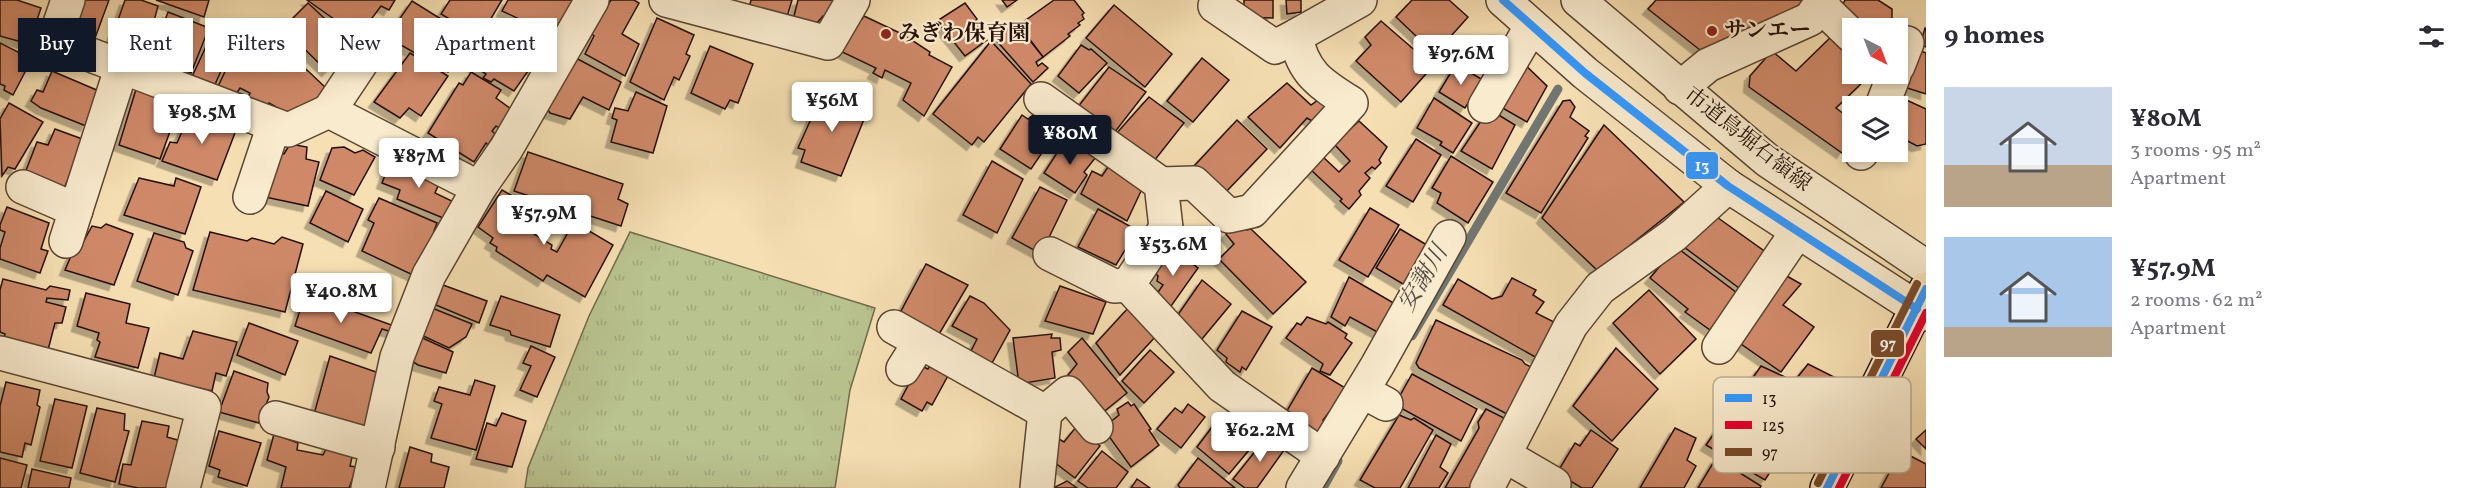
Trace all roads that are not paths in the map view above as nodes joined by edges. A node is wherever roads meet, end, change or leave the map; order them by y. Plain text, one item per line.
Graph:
1 (68, 0) edge
2 (592, 0) edge
3 (666, 0) edge
4 (853, 0) edge
5 (1360, 0) edge
6 (1503, 0) edge
7 (1578, 0) edge
8 (1821, 2) edge
9 (1215, 6) dead end
10 (737, 9) edge
11 (1842, 25) edge
12 (1532, 27) junction
13 (1296, 36) junction
14 (108, 61) edge
15 (120, 72) edge
16 (137, 72) edge
17 (354, 72) edge
18 (1680, 88) junction
19 (1041, 99) dead end
20 (1485, 106) dead end
21 (329, 111) junction
22 (274, 125) junction
23 (1161, 184) junction
24 (1728, 186) junction
25 (23, 187) dead end
26 (479, 188) junction
27 (250, 197) dead end
28 (76, 210) junction
29 (1797, 232) junction
30 (1449, 237) dead end
31 (66, 241) dead end
32 (1050, 254) dead end
33 (1926, 267) edge
34 (1128, 285) junction
35 (1923, 304) edge
36 (906, 346) dead end
37 (1719, 347) dead end
38 (0, 353) edge
39 (1885, 377) edge
40 (1044, 412) junction
41 (276, 418) dead end
42 (1096, 427) dead end
43 (378, 447) junction
44 (1504, 455) junction
45 (1323, 456) junction
46 (1835, 473) edge
47 (1554, 484) dead end
48 (183, 488) edge
49 (368, 488) edge
50 (1037, 488) edge
51 (1303, 488) edge
52 (1487, 488) edge
53 (1827, 488) edge

1 - 14 street
2 - 26 street
3 - 10 street
4 - 10 street
5 - 13 street
6 - 12 street, 市道鳥堀石嶺線
7 - 18 street, 市道鳥堀石嶺線
8 - 11 street
8 - 18 street
9 - 13 street
12 - 20 street
12 - 24 street, 市道鳥堀石嶺線
13 - 23 street
15 - 28 street
16 - 22 street
17 - 21 street
18 - 33 street, 市道鳥堀石嶺線
19 - 23 street
21 - 22 street
21 - 26 street
22 - 27 street
23 - 34 street
24 - 29 street, 市道鳥堀石嶺線
24 - 44 street
25 - 28 street
26 - 43 street
28 - 31 street
29 - 35 street, 市道鳥堀石嶺線
29 - 37 street
30 - 45 street
32 - 34 street
34 - 45 street
35 - 39 main road
36 - 40 street
38 - 48 street
40 - 42 street
40 - 50 street
41 - 43 street
43 - 49 street
44 - 47 street
44 - 52 street
45 - 51 street
46 - 53 main road

